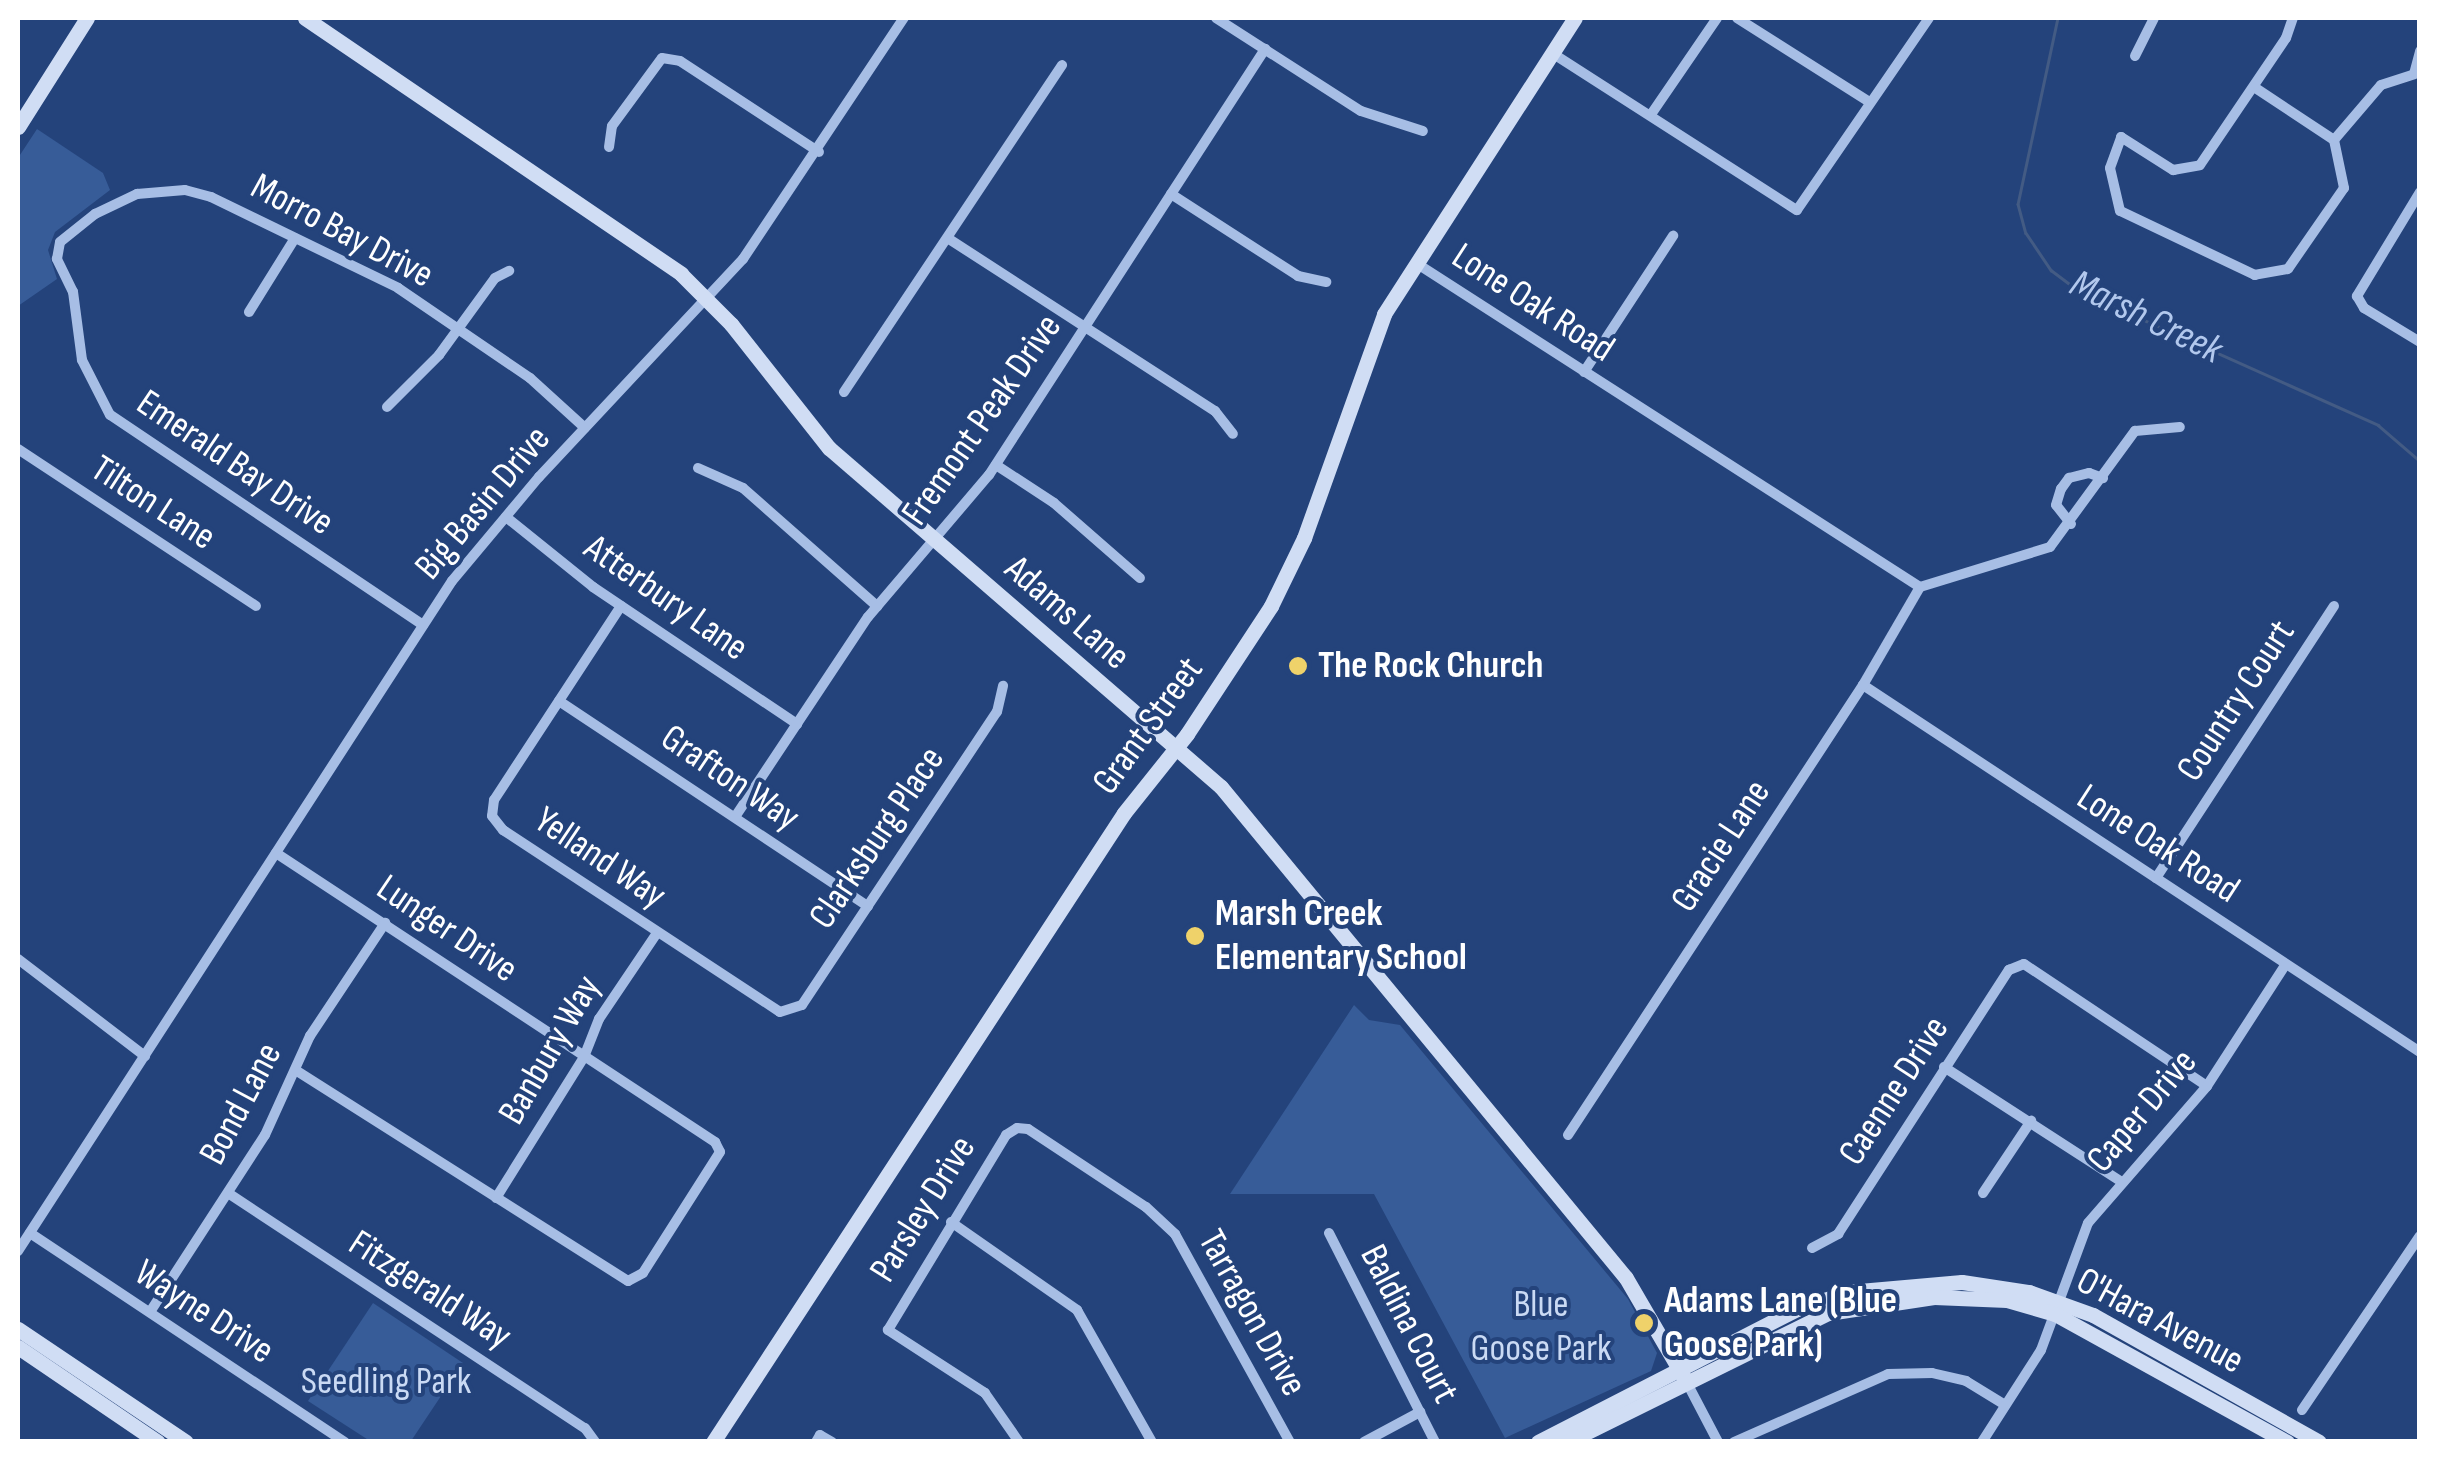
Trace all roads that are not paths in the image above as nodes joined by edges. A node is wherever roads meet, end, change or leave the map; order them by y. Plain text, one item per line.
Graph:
1 (87, 18) edge
2 (305, 18) edge
3 (904, 18) edge
4 (1216, 18) edge
5 (1575, 18) edge
6 (1717, 18) edge
7 (1737, 18) edge
8 (1929, 18) edge
9 (2154, 18) edge
10 (2293, 18) edge
11 (1265, 49) junction
12 (2420, 51) edge
13 (1552, 53) junction
14 (2135, 56) dead end
15 (1062, 66) dead end
16 (2254, 87) junction
17 (1868, 101) junction
18 (1652, 113) junction
19 (18, 126) edge
20 (1423, 131) dead end
21 (2334, 140) junction
22 (609, 147) dead end
23 (819, 152) junction
24 (2420, 192) edge
25 (1171, 194) junction
26 (1673, 236) dead end
27 (295, 238) junction
28 (950, 239) junction
29 (56, 252) joint
30 (1416, 264) junction
31 (509, 271) dead end
32 (1326, 282) dead end
33 (706, 298) junction
34 (248, 312) dead end
35 (1086, 327) junction
36 (458, 329) junction
37 (2420, 342) edge
38 (1584, 372) junction
39 (844, 392) dead end
40 (387, 407) dead end
41 (2180, 427) dead end
42 (585, 428) junction
43 (1233, 434) dead end
44 (18, 449) edge
45 (996, 465) junction
46 (698, 468) dead end
47 (2103, 478) junction
48 (506, 516) junction
49 (2072, 524) junction
50 (936, 540) junction
51 (1140, 578) dead end
52 (1920, 587) junction
53 (256, 606) dead end
54 (621, 606) junction
55 (878, 606) junction
56 (2334, 606) dead end
57 (423, 625) junction
58 (1863, 685) junction
59 (1003, 686) dead end
60 (559, 701) junction
61 (797, 724) junction
62 (1176, 750) junction
63 (735, 817) junction
64 (276, 853) junction
65 (2156, 878) junction
66 (868, 906) junction
67 (385, 923) junction
68 (657, 932) junction
69 (18, 959) edge
70 (2286, 964) junction
71 (788, 1013) joint
72 (2420, 1052) edge
73 (145, 1056) junction
74 (584, 1057) junction
75 (1944, 1066) junction
76 (296, 1070) junction
77 (2207, 1086) junction
78 (2030, 1122) junction
79 (1006, 1134) joint
80 (1568, 1135) dead end
81 (2122, 1182) junction
82 (228, 1193) junction
83 (1983, 1193) dead end
84 (496, 1198) junction
85 (951, 1222) junction
86 (30, 1233) junction
87 (1329, 1234) dead end
88 (2420, 1236) edge
89 (1812, 1248) dead end
90 (18, 1251) edge
91 (2058, 1308) junction
92 (150, 1312) junction
93 (18, 1329) edge
94 (18, 1347) edge
95 (1683, 1375) junction
96 (2005, 1405) junction
97 (2302, 1410) dead end
98 (1420, 1412) junction
99 (818, 1438) edge
100 (2286, 1438) edge
101 (337, 1439) edge
102 (158, 1442) edge
103 (186, 1442) edge
104 (595, 1442) edge
105 (713, 1442) edge
106 (832, 1442) edge
107 (1018, 1442) edge
108 (1152, 1442) edge
109 (1290, 1442) edge
110 (1364, 1442) edge
111 (1436, 1442) edge
112 (1538, 1442) edge
113 (1567, 1442) edge
114 (1718, 1442) edge
115 (1734, 1442) edge
116 (1982, 1442) edge
117 (2319, 1442) edge

1 - 19 street
2 - 33 street, Adams Lane
3 - 23 street, Big Basin Drive
4 - 11 street
5 - 13 street, Grant Street
6 - 18 street
7 - 17 street
8 - 17 street
9 - 14 street
10 - 16 street
11 - 20 street
11 - 25 street, Fremont Peak Drive
12 - 21 street
13 - 18 street
13 - 30 street, Grant Street
15 - 28 street
16 - 21 street
16 - 21 street
17 - 18 street
22 - 23 street
23 - 33 street, Big Basin Drive
24 - 37 street
25 - 32 street
25 - 35 street, Fremont Peak Drive
26 - 38 street
27 - 29 street, Morro Bay Drive
27 - 34 street
27 - 36 street, Morro Bay Drive
28 - 35 street
28 - 39 street
29 - 57 street, Emerald Bay Drive
30 - 38 street, Lone Oak Road
30 - 62 street, Grant Street
31 - 36 street
33 - 42 street, Big Basin Drive
33 - 50 street, Adams Lane
35 - 43 street
35 - 45 street, Fremont Peak Drive
36 - 40 street
36 - 42 street, Morro Bay Drive
38 - 52 street, Lone Oak Road
41 - 47 street
42 - 48 street, Big Basin Drive
44 - 53 street, Tilton Lane
45 - 50 street, Fremont Peak Drive
45 - 51 street
46 - 55 street
47 - 49 street
47 - 49 street
48 - 54 street, Atterbury Lane
48 - 57 street, Big Basin Drive
49 - 52 street
50 - 55 street, Fremont Peak Drive
50 - 62 street, Adams Lane
52 - 58 street, Gracie Lane
54 - 60 street, Yelland Way
54 - 61 street, Atterbury Lane
55 - 61 street, Fremont Peak Drive
56 - 65 street, Country Court
57 - 64 street, Big Basin Drive
58 - 65 street, Lone Oak Road
58 - 80 street, Gracie Lane
59 - 66 street, Clarksburg Place
60 - 63 street, Grafton Way
60 - 68 street, Yelland Way
61 - 63 street, Fremont Peak Drive
62 - 95 street, Adams Lane
62 - 105 street, Grant Street
63 - 66 street, Grafton Way
64 - 67 street, Lunger Drive
64 - 73 street, Big Basin Drive
65 - 70 street, Lone Oak Road
66 - 71 street, Clarksburg Place
67 - 74 street, Lunger Drive
67 - 76 street, Bond Lane
68 - 71 street, Yelland Way
68 - 74 street, Banbury Way
69 - 73 street
70 - 72 street, Lone Oak Road
70 - 77 street, Caper Drive
73 - 86 street, Big Basin Drive
74 - 84 street, Banbury Way
74 - 84 street, Lunger Drive
75 - 77 street, Caenne Drive
75 - 78 street
75 - 89 street, Caenne Drive
76 - 82 street, Bond Lane
76 - 84 street
77 - 81 street, Caper Drive
78 - 81 street
78 - 83 street
79 - 85 street, Parsley Drive
79 - 109 street, Tarragon Drive
81 - 91 street, Caper Drive
82 - 92 street, Bond Lane
82 - 104 street, Fitzgerald Way
85 - 107 street, Parsley Drive
85 - 108 street
86 - 90 street, Big Basin Drive
86 - 92 street, Wayne Drive
87 - 98 street, Baldina Court
88 - 97 street
91 - 95 street, O'Hara Avenue
91 - 96 street, Caper Drive
91 - 100 street, O'Hara Avenue
92 - 101 street, Wayne Drive
93 - 103 street
94 - 102 street
95 - 112 street, O'Hara Avenue
95 - 113 street, O'Hara Avenue
95 - 114 street
96 - 115 street
96 - 116 street, Caper Drive
98 - 110 street
98 - 111 street, Baldina Court
99 - 106 street
100 - 117 street, O'Hara Avenue

